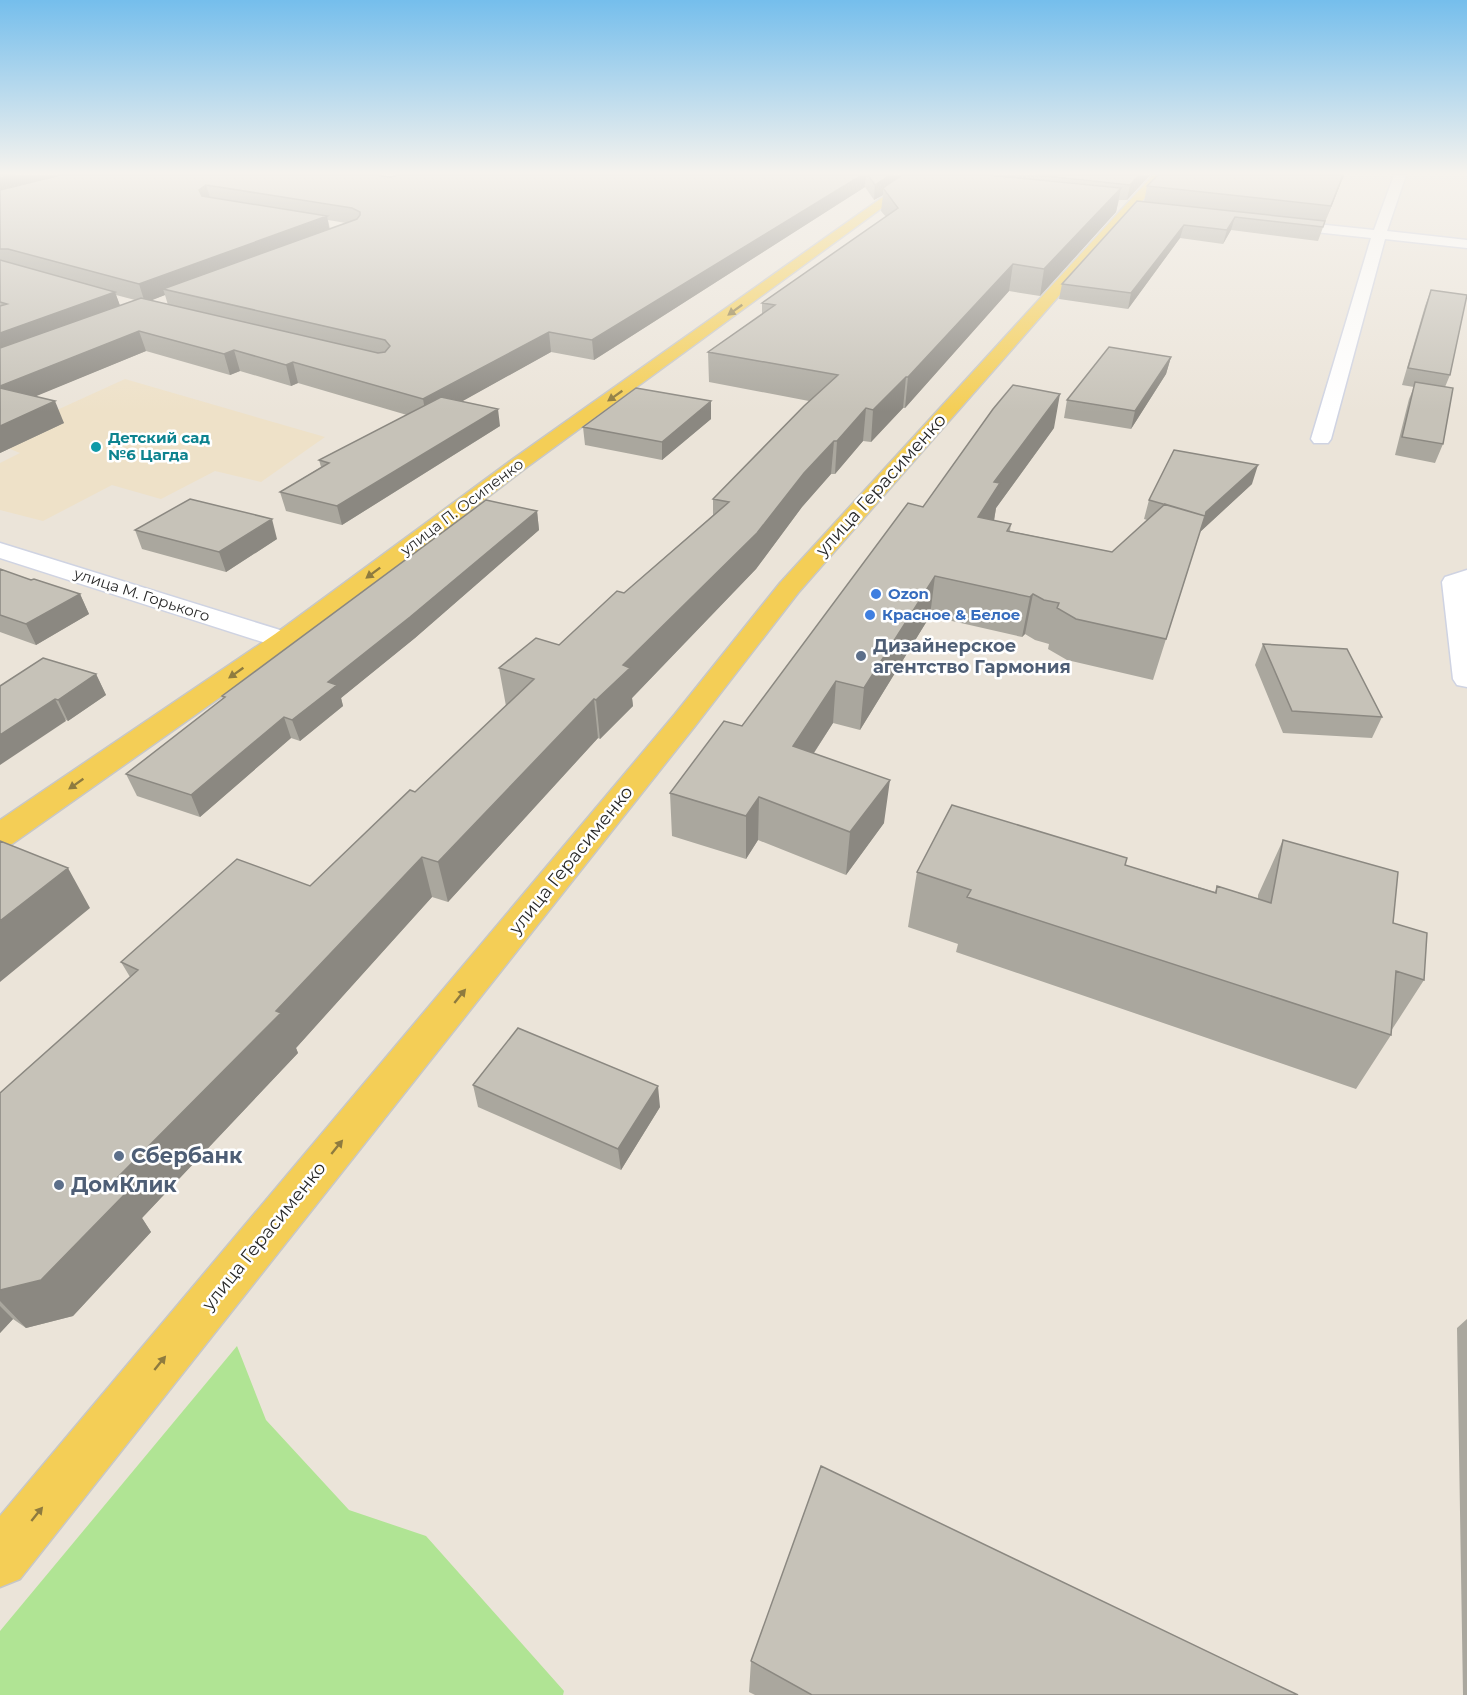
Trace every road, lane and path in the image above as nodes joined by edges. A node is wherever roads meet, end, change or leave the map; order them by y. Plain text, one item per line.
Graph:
1 (811, 254) edge
2 (1085, 254) edge
3 (1374, 254) edge
4 (1321, 439) dead end
5 (0, 550) edge
6 (1467, 576) edge
7 (284, 640) junction
8 (1467, 679) edge
9 (0, 836) edge
10 (0, 1559) edge

1 -> 7 main road, улица П. Осипенко
10 -> 2 main road, улица Герасименко
3 - 4 street
5 - 7 street, улица М. Горького
6 - 8 street
7 -> 9 main road, улица П. Осипенко

